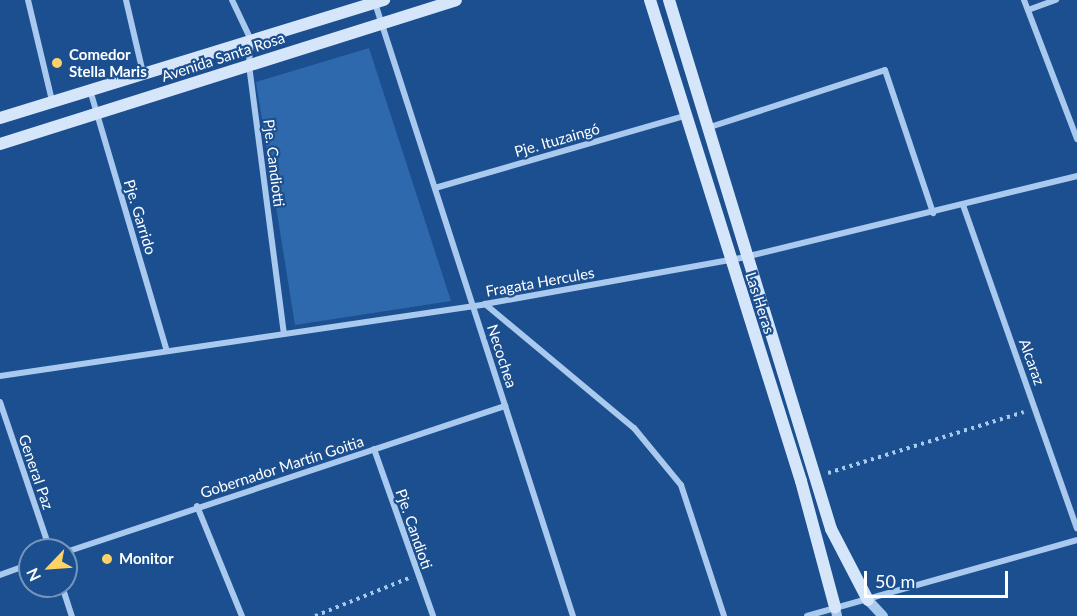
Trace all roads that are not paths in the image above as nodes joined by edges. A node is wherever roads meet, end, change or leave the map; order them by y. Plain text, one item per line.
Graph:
1 (28, 0) edge
2 (126, 0) edge
3 (232, 0) edge
4 (456, 0) edge
5 (650, 0) edge
6 (669, 0) edge
7 (1024, 0) edge
8 (1056, 0) edge
9 (377, 1) edge
10 (1028, 10) junction
11 (381, 23) junction
12 (250, 40) junction
13 (249, 65) junction
14 (143, 73) junction
15 (90, 90) junction
16 (52, 101) junction
17 (96, 113) junction
18 (684, 116) junction
19 (0, 117) edge
20 (706, 128) junction
21 (1077, 139) edge
22 (0, 144) edge
23 (1077, 176) edge
24 (435, 188) junction
25 (963, 205) junction
26 (933, 213) junction
27 (745, 257) junction
28 (730, 260) junction
29 (485, 304) junction
30 (472, 305) junction
31 (284, 334) junction
32 (167, 351) junction
33 (0, 376) edge
34 (0, 402) edge
35 (505, 406) junction
36 (374, 449) junction
37 (197, 506) junction
38 (1077, 528) edge
39 (46, 538) edge
40 (1077, 540) edge
41 (78, 548) edge
42 (18, 568) edge
43 (0, 575) edge
44 (66, 598) edge
45 (868, 600) junction
46 (836, 612) edge
47 (72, 616) edge
48 (242, 616) edge
49 (433, 616) edge
50 (573, 616) edge
51 (724, 616) edge
52 (807, 616) edge
53 (884, 616) edge

1 - 16 street
2 - 14 street
3 - 12 street, Pje. Candiotti
4 - 11 main road, Avenida Santa Rosa
5 - 18 main road, Las Heras
6 - 20 main road, Las Heras
7 - 10 street
8 - 10 street
9 - 11 street, Necochea
9 - 12 main road, Avenida Santa Rosa
10 - 21 street
11 - 13 main road, Avenida Santa Rosa
11 - 24 street, Necochea
12 - 13 street, Pje. Candiotti
12 - 14 main road, Avenida Santa Rosa
13 - 17 main road, Avenida Santa Rosa
13 - 31 street, Pje. Candiotti
14 - 15 main road, Avenida Santa Rosa
15 - 16 main road, Avenida Santa Rosa
15 - 17 street, Pje. Garrido
16 - 19 main road, Avenida Santa Rosa
17 - 22 main road, Avenida Santa Rosa
17 - 32 street, Pje. Garrido
18 - 24 street, Pje. Ituzaingó
18 - 28 main road, Las Heras
20 - 26 street
20 - 27 main road, Las Heras
23 - 25 street, Fragata Hercules
24 - 30 street, Necochea
25 - 26 street, Fragata Hercules
25 - 38 street, Alcaraz
26 - 27 street, Fragata Hercules
27 - 28 street, Fragata Hercules
27 - 45 main road, Las Heras
28 - 29 street, Fragata Hercules
28 - 46 main road, Las Heras
29 - 30 street, Fragata Hercules
29 - 51 street
30 - 31 street, Fragata Hercules
30 - 35 street, Necochea
31 - 32 street, Fragata Hercules
32 - 33 street, Fragata Hercules
34 - 39 street, General Paz
35 - 36 street, Gobernador Martín Goitia
35 - 50 street, Necochea
36 - 37 street, Gobernador Martín Goitia
36 - 49 street, Pje. Candioti
37 - 41 street, Gobernador Martín Goitia
37 - 48 street
40 - 45 street
42 - 43 street
44 - 47 street
45 - 46 street
45 - 53 street
46 - 52 street

